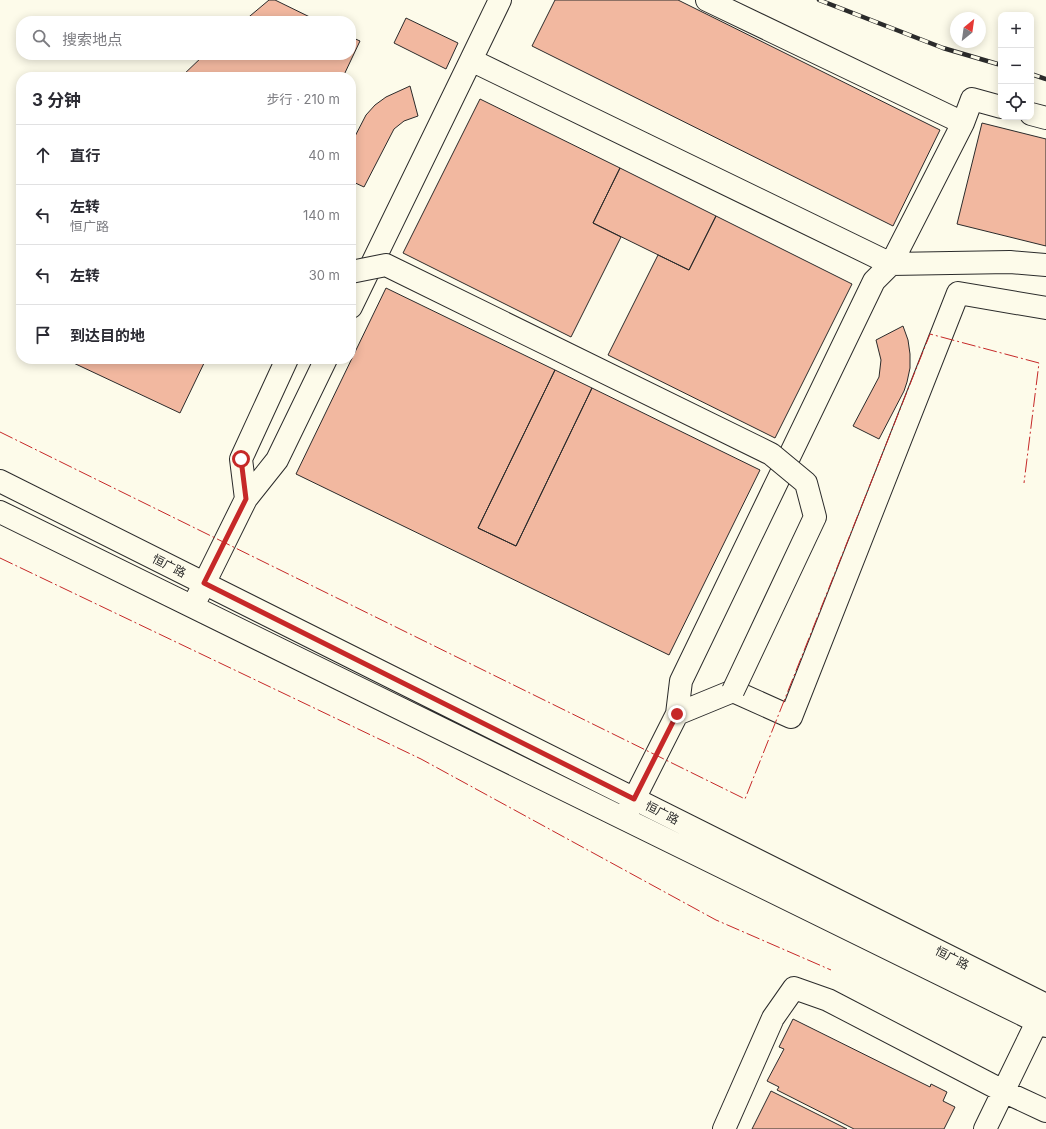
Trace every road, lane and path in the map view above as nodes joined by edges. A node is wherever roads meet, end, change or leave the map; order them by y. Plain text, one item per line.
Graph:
1 (500, 0) edge
2 (707, 0) edge
3 (471, 60) junction
4 (998, 105) edge
5 (1034, 115) edge
6 (1046, 118) edge
7 (963, 123) junction
8 (891, 264) junction
9 (1046, 266) edge
10 (356, 271) edge
11 (356, 297) edge
12 (1046, 308) edge
13 (285, 364) edge
14 (324, 364) edge
15 (0, 482) edge
16 (246, 499) junction
17 (0, 512) edge
18 (204, 583) junction
19 (192, 606) junction
20 (734, 691) junction
21 (677, 714) junction
22 (634, 799) junction
23 (624, 819) junction
24 (1043, 1018) edge
25 (1003, 1091) junction
26 (1046, 1111) edge
27 (724, 1129) edge
28 (985, 1129) edge

1 - 3 street
2 - 7 street
3 - 8 street
3 - 11 street
4 - 7 street
5 - 6 street
7 - 8 street
8 - 9 street
8 - 21 street
10 - 20 street, bridge
12 - 20 street
13 - 16 street
14 - 16 street
15 - 18 street, 恒广路
16 - 18 street
17 - 19 street, 恒广路
18 - 19 street
18 - 22 street, 恒广路
19 - 23 street, 恒广路
20 - 21 street
21 - 22 street
22 - 23 street
22 - 24 street, 恒广路
23 - 24 street, 恒广路
24 - 25 street
25 - 26 street
25 - 27 street
25 - 28 street

